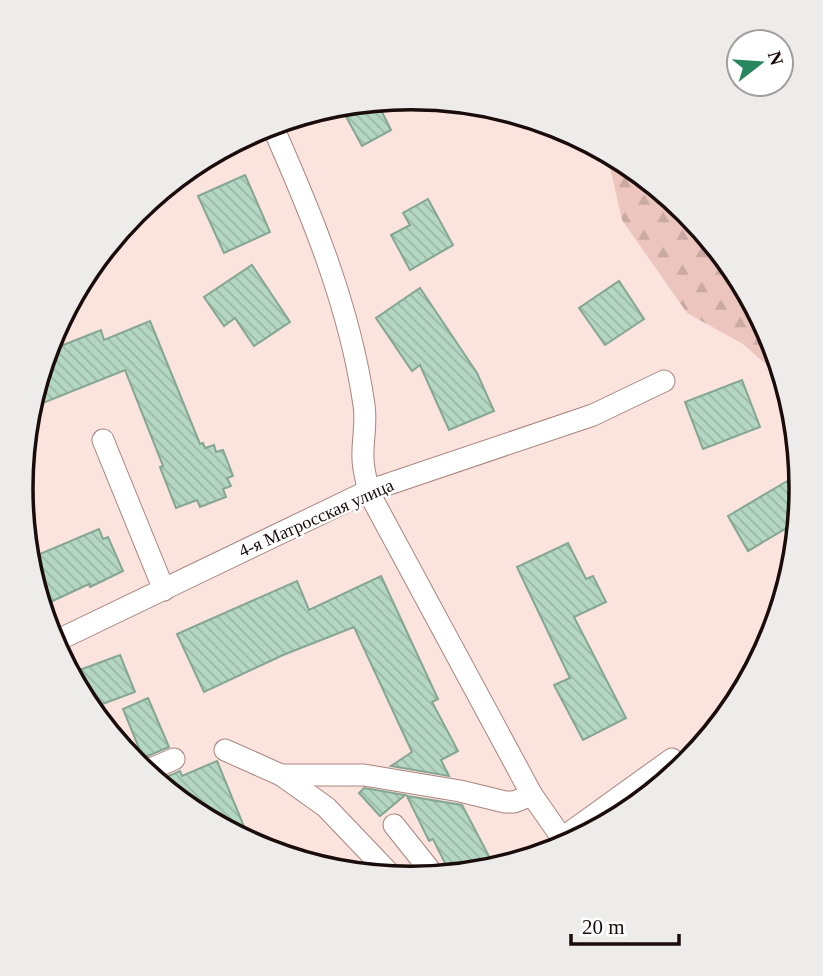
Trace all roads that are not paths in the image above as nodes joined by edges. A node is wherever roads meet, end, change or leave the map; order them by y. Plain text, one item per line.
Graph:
1 (277, 135) edge
2 (664, 382) dead end
3 (103, 440) dead end
4 (369, 491) junction
5 (163, 590) junction
6 (64, 637) edge
7 (225, 750) dead end
8 (174, 759) dead end
9 (672, 759) dead end
10 (156, 767) edge
11 (281, 775) junction
12 (532, 795) junction
13 (590, 821) edge
14 (394, 825) dead end
15 (558, 836) edge
16 (381, 865) edge
17 (426, 865) edge

1 - 4 lane
2 - 4 lane, 4-я Матросская улица
3 - 5 lane
4 - 5 lane, 4-я Матросская улица
4 - 12 lane
5 - 6 lane, 4-я Матросская улица
7 - 11 lane
8 - 10 lane
9 - 13 lane
11 - 12 lane
11 - 16 lane
12 - 15 lane
14 - 17 lane

